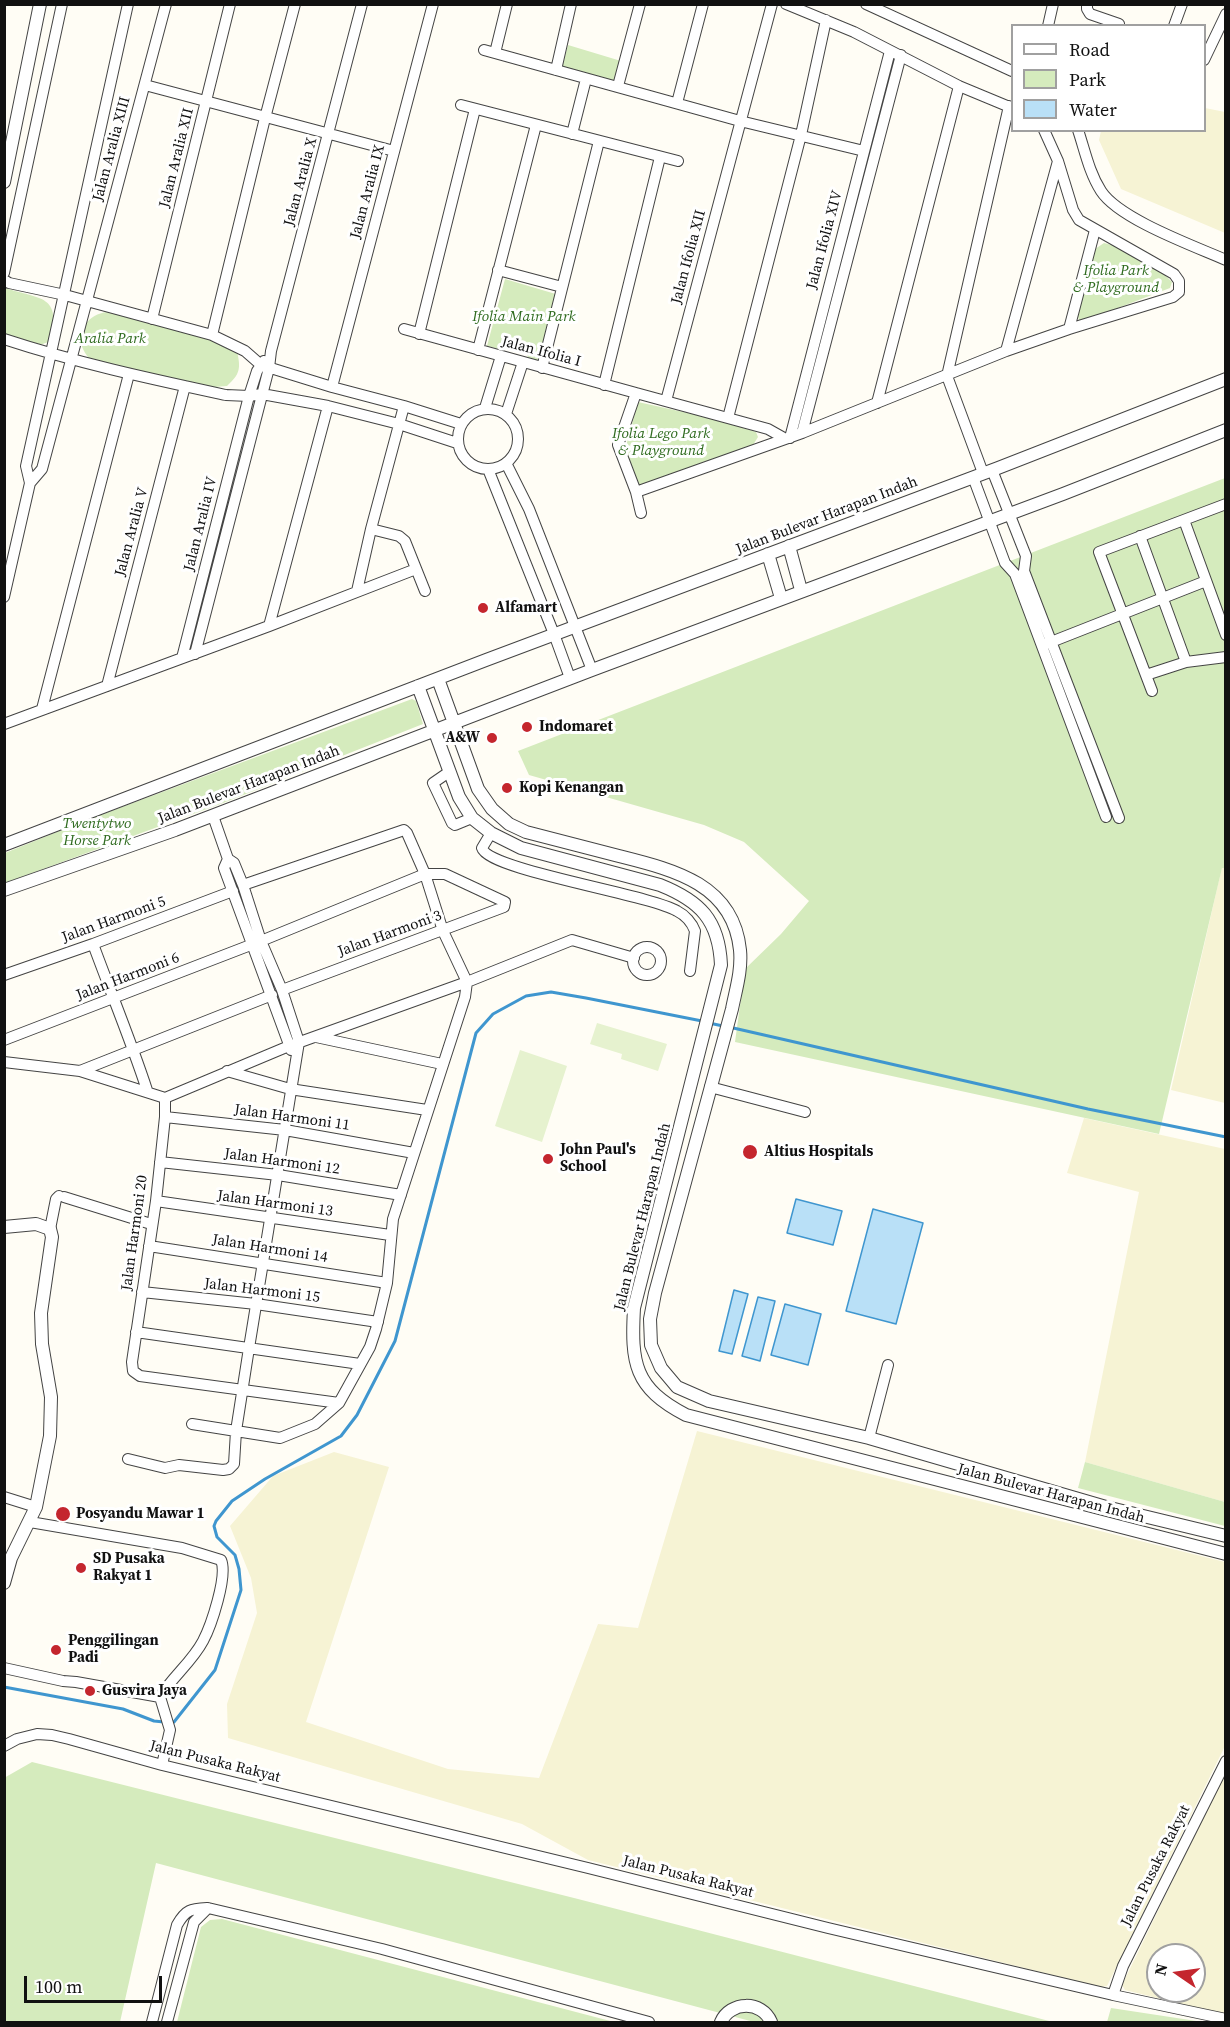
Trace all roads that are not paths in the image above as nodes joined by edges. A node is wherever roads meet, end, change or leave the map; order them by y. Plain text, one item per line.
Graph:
1 (40, 4) edge
2 (62, 4) edge
3 (128, 4) edge
4 (166, 4) edge
5 (230, 4) edge
6 (295, 4) edge
7 (362, 4) edge
8 (433, 4) edge
9 (507, 4) edge
10 (571, 4) edge
11 (640, 4) edge
12 (703, 4) edge
13 (772, 4) edge
14 (786, 4) edge
15 (866, 4) edge
16 (1053, 4) edge
17 (1087, 4) edge
18 (1182, 4) edge
19 (1226, 14) edge
20 (826, 20) junction
21 (1048, 24) edge
22 (1119, 24) edge
23 (1175, 24) edge
24 (484, 50) dead end
25 (890, 51) junction
26 (495, 53) junction
27 (901, 55) junction
28 (1206, 56) edge
29 (555, 70) junction
30 (1011, 72) edge
31 (586, 79) junction
32 (145, 85) junction
33 (618, 86) junction
34 (959, 86) junction
35 (206, 101) junction
36 (677, 103) junction
37 (461, 105) dead end
38 (1011, 107) edge
39 (475, 108) junction
40 (265, 118) junction
41 (740, 121) junction
42 (536, 124) junction
43 (1045, 132) edge
44 (1079, 132) edge
45 (330, 134) junction
46 (572, 134) junction
47 (801, 135) junction
48 (598, 141) junction
49 (394, 151) junction
50 (864, 151) junction
51 (660, 157) junction
52 (678, 161) dead end
53 (1058, 161) junction
54 (4, 183) edge
55 (1095, 230) junction
56 (1226, 260) edge
57 (498, 270) junction
58 (4, 273) edge
59 (4, 280) edge
60 (562, 287) junction
61 (65, 295) junction
62 (86, 302) junction
63 (152, 319) junction
64 (404, 329) dead end
65 (1069, 329) junction
66 (419, 333) junction
67 (212, 335) junction
68 (4, 339) edge
69 (478, 350) junction
70 (1006, 351) junction
71 (50, 354) junction
72 (501, 356) junction
73 (70, 359) junction
74 (523, 362) junction
75 (265, 366) junction
76 (542, 368) junction
77 (129, 374) junction
78 (947, 376) junction
79 (1226, 379) edge
80 (604, 385) junction
81 (185, 386) junction
82 (333, 387) junction
83 (636, 393) junction
84 (262, 394) junction
85 (249, 396) junction
86 (666, 401) junction
87 (877, 403) junction
88 (328, 406) junction
89 (404, 406) junction
90 (485, 408) junction
91 (506, 414) junction
92 (728, 418) junction
93 (399, 424) junction
94 (460, 424) junction
95 (1226, 430) edge
96 (802, 433) junction
97 (787, 438) junction
98 (457, 443) junction
99 (506, 463) junction
100 (488, 470) junction
101 (983, 474) junction
102 (30, 483) junction
103 (636, 492) junction
104 (1226, 504) edge
105 (641, 513) dead end
106 (1009, 514) junction
107 (1184, 520) junction
108 (989, 521) junction
109 (371, 529) junction
110 (1140, 536) junction
111 (789, 546) junction
112 (768, 554) junction
113 (416, 569) junction
114 (1020, 572) junction
115 (1206, 581) junction
116 (801, 590) junction
117 (357, 591) junction
118 (425, 591) dead end
119 (4, 597) edge
120 (782, 598) junction
121 (1163, 598) junction
122 (1123, 614) junction
123 (269, 626) junction
124 (575, 626) junction
125 (554, 634) junction
126 (1226, 635) edge
127 (1047, 644) junction
128 (195, 654) junction
129 (1226, 657) edge
130 (182, 658) junction
131 (1186, 662) junction
132 (592, 670) junction
133 (1146, 675) junction
134 (570, 678) junction
135 (438, 679) junction
136 (107, 686) junction
137 (418, 686) junction
138 (1152, 691) dead end
139 (42, 709) junction
140 (454, 723) junction
141 (4, 724) edge
142 (435, 730) junction
143 (449, 772) junction
144 (213, 816) junction
145 (1106, 817) dead end
146 (472, 818) junction
147 (1119, 818) dead end
148 (491, 833) junction
149 (4, 845) edge
150 (521, 848) junction
151 (515, 867) junction
152 (425, 874) junction
153 (660, 885) junction
154 (238, 888) junction
155 (4, 890) edge
156 (655, 902) junction
157 (710, 920) junction
158 (694, 927) junction
159 (443, 931) junction
160 (256, 943) junction
161 (93, 944) junction
162 (634, 958) dead end
163 (690, 971) dead end
164 (4, 975) edge
165 (467, 982) junction
166 (277, 993) junction
167 (113, 999) junction
168 (315, 1037) junction
169 (4, 1040) edge
170 (294, 1044) junction
171 (134, 1049) junction
172 (4, 1062) edge
173 (442, 1064) junction
174 (80, 1071) junction
175 (226, 1071) junction
176 (710, 1087) junction
177 (290, 1089) junction
178 (147, 1090) junction
179 (165, 1098) junction
180 (428, 1110) junction
181 (806, 1112) dead end
182 (165, 1117) junction
183 (285, 1130) junction
184 (677, 1142) junction
185 (694, 1146) junction
186 (414, 1153) junction
187 (160, 1162) junction
188 (278, 1175) junction
189 (401, 1195) junction
190 (156, 1202) junction
191 (269, 1219) junction
192 (151, 1224) junction
193 (4, 1227) edge
194 (50, 1229) junction
195 (390, 1235) junction
196 (149, 1246) junction
197 (262, 1263) junction
198 (641, 1280) junction
199 (387, 1283) junction
200 (657, 1285) junction
201 (142, 1292) junction
202 (256, 1304) junction
203 (378, 1322) junction
204 (136, 1332) junction
205 (249, 1348) junction
206 (360, 1364) junction
207 (888, 1365) dead end
208 (243, 1389) junction
209 (339, 1403) junction
210 (192, 1424) dead end
211 (236, 1431) junction
212 (868, 1438) junction
213 (128, 1458) dead end
214 (4, 1497) edge
215 (36, 1507) junction
216 (30, 1522) junction
217 (1226, 1536) edge
218 (1226, 1554) edge
219 (4, 1583) edge
220 (4, 1668) edge
221 (160, 1697) junction
222 (4, 1746) edge
223 (1226, 1761) edge
224 (162, 1765) junction
225 (208, 1908) junction
226 (1113, 1995) junction
227 (1226, 2019) edge
228 (152, 2022) edge
229 (167, 2022) edge
230 (649, 2022) edge
231 (721, 2022) edge
232 (771, 2022) edge

1 - 54 street
2 - 58 street
3 - 61 street
4 - 32 street, Jalan Aralia XIII
5 - 35 street, Jalan Aralia XII
6 - 40 street
7 - 45 street, Jalan Aralia X
8 - 49 street, Jalan Aralia IX
9 - 26 street
10 - 29 street
11 - 33 street
12 - 36 street
13 - 41 street, Jalan Ifolia XII
14 - 20 street
15 - 30 street
16 - 21 street
17 - 22 street
18 - 23 street
19 - 28 street
20 - 25 street
20 - 47 street
24 - 26 street
25 - 27 street
25 - 50 street, Jalan Ifolia XIV
26 - 29 street
27 - 34 street
27 - 96 street, Jalan Ifolia XIV
29 - 31 street
31 - 33 street
31 - 46 street
32 - 35 street
32 - 62 street, Jalan Aralia XIII
33 - 36 street
34 - 38 street
34 - 87 street
35 - 40 street
35 - 63 street, Jalan Aralia XII
36 - 41 street
37 - 39 street
38 - 78 street
39 - 42 street
39 - 66 street
40 - 45 street
40 - 67 street
41 - 47 street
41 - 86 street, Jalan Ifolia XII
42 - 46 street
42 - 57 street
43 - 53 street
44 - 56 street
45 - 49 street
45 - 75 street, Jalan Aralia X
46 - 48 street
47 - 50 street
47 - 92 street
48 - 51 street
48 - 60 street
49 - 82 street, Jalan Aralia IX
50 - 97 street, Jalan Ifolia XIV
51 - 52 street
51 - 80 street
53 - 55 street
53 - 70 street
55 - 65 street
55 - 65 street
57 - 60 street
57 - 69 street
59 - 61 street
60 - 76 street
61 - 62 street
61 - 71 street
62 - 63 street
62 - 73 street, Jalan Aralia XIII
63 - 67 street
64 - 66 street, Jalan Ifolia I
65 - 70 street
66 - 69 street, Jalan Ifolia I
67 - 75 street
68 - 71 street
69 - 72 street, Jalan Ifolia I
70 - 78 street
71 - 73 street
71 - 102 street
72 - 74 street, Jalan Ifolia I
72 - 90 street
73 - 77 street
73 - 102 street, Jalan Aralia XIII
74 - 76 street, Jalan Ifolia I
74 - 91 street
75 - 82 street
75 - 84 street
75 - 85 street, Jalan Aralia IV
76 - 80 street, Jalan Ifolia I
77 - 81 street
77 - 139 street
78 - 87 street
78 - 101 street
79 - 101 street, Jalan Bulevar Harapan Indah
80 - 83 street, Jalan Ifolia I
81 - 85 street
81 - 136 street, Jalan Aralia V
82 - 89 street
83 - 86 street, Jalan Ifolia I
83 - 103 street
84 - 85 street
84 - 88 street
84 - 128 street
85 - 130 street, Jalan Aralia IV
86 - 92 street, Jalan Ifolia I
87 - 96 street
88 - 93 street
88 - 123 street
89 - 93 street
89 - 94 street
90 - 91 street
90 - 94 street
91 - 99 street
92 - 97 street, Jalan Ifolia I
93 - 98 street
93 - 109 street
94 - 98 street
95 - 106 street, Jalan Bulevar Harapan Indah
96 - 97 street
97 - 103 street
98 - 100 street
99 - 100 street
99 - 124 street
100 - 125 street
101 - 106 street
101 - 108 street
101 - 111 street, Jalan Bulevar Harapan Indah
102 - 119 street
103 - 105 street
104 - 107 street
106 - 108 street, Jalan Bulevar Harapan Indah
106 - 114 street
107 - 110 street
107 - 115 street
108 - 114 street
108 - 116 street, Jalan Bulevar Harapan Indah
109 - 113 street
109 - 117 street
110 - 121 street
110 - 122 street
111 - 112 street, Jalan Bulevar Harapan Indah
111 - 116 street
112 - 120 street
112 - 124 street, Jalan Bulevar Harapan Indah
113 - 117 street
113 - 118 street
114 - 127 street
115 - 121 street
115 - 126 street
116 - 120 street, Jalan Bulevar Harapan Indah
117 - 123 street
120 - 132 street, Jalan Bulevar Harapan Indah
121 - 122 street
121 - 131 street
122 - 127 street
122 - 133 street
123 - 128 street
124 - 125 street, Jalan Bulevar Harapan Indah
124 - 132 street
125 - 134 street
125 - 135 street, Jalan Bulevar Harapan Indah
127 - 145 street
127 - 147 street
128 - 130 street
129 - 131 street
130 - 136 street
131 - 133 street
132 - 134 street, Jalan Bulevar Harapan Indah
133 - 138 street
134 - 140 street, Jalan Bulevar Harapan Indah
135 - 137 street, Jalan Bulevar Harapan Indah
135 - 140 street, Jalan Bulevar Harapan Indah
136 - 139 street
137 - 142 street, Jalan Bulevar Harapan Indah
137 - 149 street, Jalan Bulevar Harapan Indah
139 - 141 street
140 - 142 street, Jalan Bulevar Harapan Indah
140 - 176 street, Jalan Bulevar Harapan Indah
142 - 143 street, Jalan Bulevar Harapan Indah
142 - 144 street, Jalan Bulevar Harapan Indah
143 - 146 street, Jalan Bulevar Harapan Indah
143 - 146 street
144 - 154 street
144 - 155 street, Jalan Bulevar Harapan Indah
146 - 148 street, Jalan Bulevar Harapan Indah
148 - 150 street, Jalan Bulevar Harapan Indah
148 - 151 street
150 - 151 street
150 - 153 street, Jalan Bulevar Harapan Indah
151 - 156 street
152 - 154 street, Jalan Harmoni 5
152 - 159 street
152 - 159 street, Jalan Harmoni 3
152 - 160 street, Jalan Harmoni 6
153 - 156 street
153 - 157 street, Jalan Bulevar Harapan Indah
154 - 160 street
154 - 161 street, Jalan Harmoni 5
156 - 158 street
157 - 158 street
157 - 184 street, Jalan Bulevar Harapan Indah
158 - 163 street
159 - 165 street
159 - 166 street, Jalan Harmoni 3
160 - 166 street
160 - 167 street, Jalan Harmoni 6
161 - 164 street, Jalan Harmoni 5
161 - 167 street
162 - 165 street
165 - 168 street
165 - 173 street
166 - 170 street
166 - 171 street, Jalan Harmoni 3
167 - 169 street, Jalan Harmoni 6
167 - 171 street
168 - 170 street
168 - 173 street
170 - 175 street
170 - 177 street
171 - 174 street, Jalan Harmoni 3
171 - 178 street
172 - 174 street
173 - 180 street
174 - 178 street
175 - 177 street
175 - 179 street
176 - 181 street
176 - 185 street, Jalan Bulevar Harapan Indah
177 - 180 street
177 - 183 street
178 - 179 street
179 - 182 street, Jalan Harmoni 20
180 - 186 street
182 - 183 street, Jalan Harmoni 11
182 - 187 street, Jalan Harmoni 20
183 - 186 street, Jalan Harmoni 11
183 - 188 street
184 - 185 street
184 - 198 street, Jalan Bulevar Harapan Indah
185 - 200 street, Jalan Bulevar Harapan Indah
186 - 189 street
187 - 188 street, Jalan Harmoni 12
187 - 190 street, Jalan Harmoni 20
188 - 189 street, Jalan Harmoni 12
188 - 191 street
189 - 195 street
190 - 191 street, Jalan Harmoni 13
190 - 192 street, Jalan Harmoni 20
191 - 195 street, Jalan Harmoni 13
191 - 197 street
192 - 194 street
192 - 196 street, Jalan Harmoni 20
193 - 194 street
194 - 215 street
195 - 199 street
196 - 197 street, Jalan Harmoni 14
196 - 201 street, Jalan Harmoni 20
197 - 199 street, Jalan Harmoni 14
197 - 202 street
198 - 200 street
198 - 218 street, Jalan Bulevar Harapan Indah
199 - 203 street
200 - 212 street, Jalan Bulevar Harapan Indah
201 - 202 street, Jalan Harmoni 15
201 - 204 street, Jalan Harmoni 20
202 - 203 street, Jalan Harmoni 15
202 - 205 street
203 - 206 street
204 - 205 street
204 - 208 street, Jalan Harmoni 20
205 - 206 street
205 - 208 street
206 - 209 street
207 - 212 street
208 - 209 street
208 - 211 street
209 - 211 street
210 - 211 street
211 - 213 street
212 - 217 street, Jalan Bulevar Harapan Indah
214 - 215 street
215 - 216 street
216 - 219 street
216 - 221 street
220 - 221 street
221 - 224 street
222 - 224 street, Jalan Pusaka Rakyat
223 - 226 street, Jalan Pusaka Rakyat
224 - 226 street, Jalan Pusaka Rakyat
225 - 228 street
225 - 229 street
225 - 230 street
226 - 227 street
231 - 232 street

